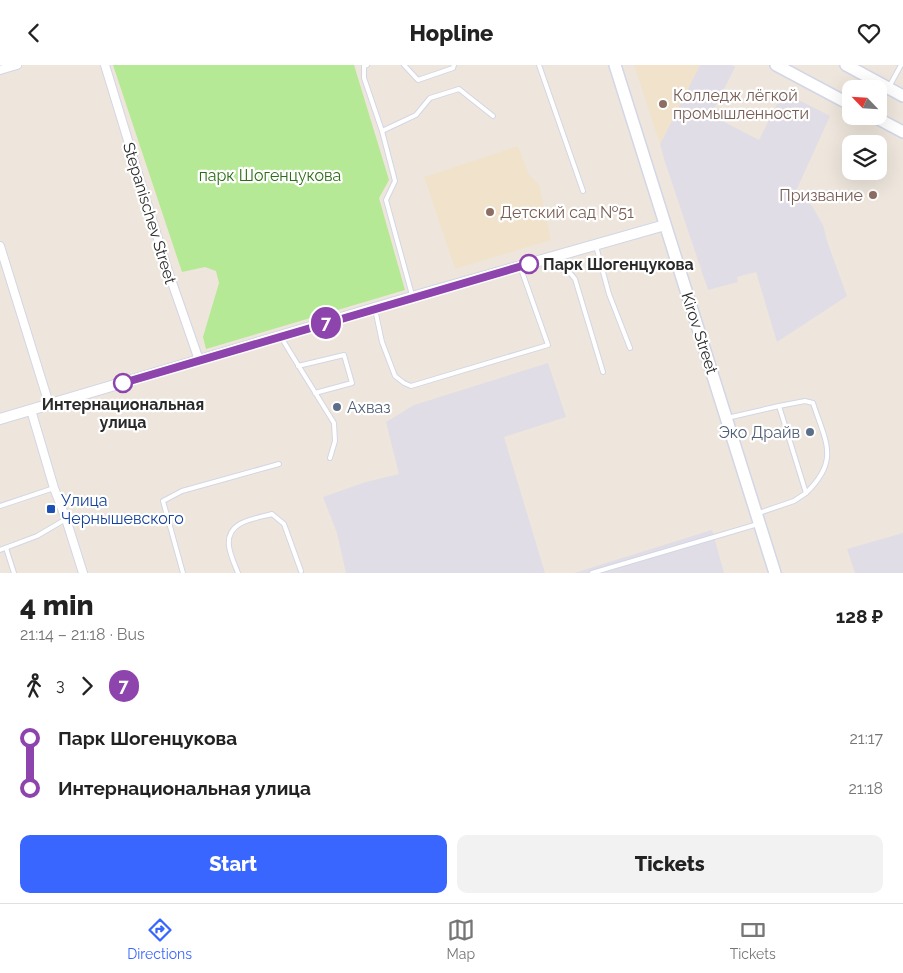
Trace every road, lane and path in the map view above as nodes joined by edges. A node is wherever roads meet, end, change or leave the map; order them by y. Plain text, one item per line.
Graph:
1 (17, 65) edge
2 (105, 65) edge
3 (367, 65) edge
4 (404, 65) edge
5 (454, 65) edge
6 (539, 65) edge
7 (615, 65) edge
8 (776, 65) edge
9 (846, 65) edge
10 (901, 65) edge
11 (0, 70) edge
12 (871, 80) edge
13 (887, 80) edge
14 (888, 89) edge
15 (903, 96) edge
16 (842, 100) edge
17 (493, 116) dead end
18 (888, 124) edge
19 (382, 131) junction
20 (903, 132) edge
21 (583, 191) dead end
22 (665, 225) junction
23 (596, 245) junction
24 (0, 246) edge
25 (559, 255) junction
26 (520, 266) junction
27 (412, 297) junction
28 (374, 308) junction
29 (282, 335) junction
30 (630, 348) dead end
31 (199, 360) junction
32 (298, 366) junction
33 (603, 372) dead end
34 (315, 393) junction
35 (49, 404) junction
36 (779, 406) junction
37 (31, 410) junction
38 (726, 418) junction
39 (0, 419) edge
40 (330, 458) dead end
41 (279, 464) dead end
42 (54, 488) junction
43 (806, 493) junction
44 (0, 506) edge
45 (66, 519) junction
46 (758, 519) junction
47 (6, 548) junction
48 (0, 550) edge
49 (301, 571) dead end
50 (14, 573) edge
51 (83, 573) edge
52 (183, 573) edge
53 (238, 573) edge
54 (592, 573) edge
55 (775, 573) edge

1 - 11 street
2 - 31 street, Stepanischev Street
3 - 19 lane
4 - 5 lane
6 - 21 lane
7 - 22 main road, Kirov Street
8 - 16 main road
9 - 12 main road
10 - 13 lane
14 - 15 main road
17 - 19 lane
18 - 20 main road
19 - 27 lane
22 - 23 street
22 - 38 main road, Kirov Street
23 - 25 street
23 - 30 lane
24 - 35 street
25 - 26 street
25 - 33 lane
26 - 27 street
26 - 28 lane
27 - 28 street
28 - 29 street
29 - 31 street
29 - 32 lane
31 - 35 street
32 - 34 lane
32 - 34 lane
34 - 40 lane
35 - 37 street
36 - 38 lane
36 - 43 lane
36 - 43 lane
37 - 39 street
37 - 42 street
38 - 46 main road, Kirov Street
41 - 52 lane
42 - 44 lane
42 - 45 street
43 - 46 lane
45 - 47 lane
45 - 51 street
46 - 54 lane
46 - 55 main road, Kirov Street
47 - 48 lane
47 - 50 lane
49 - 53 lane

